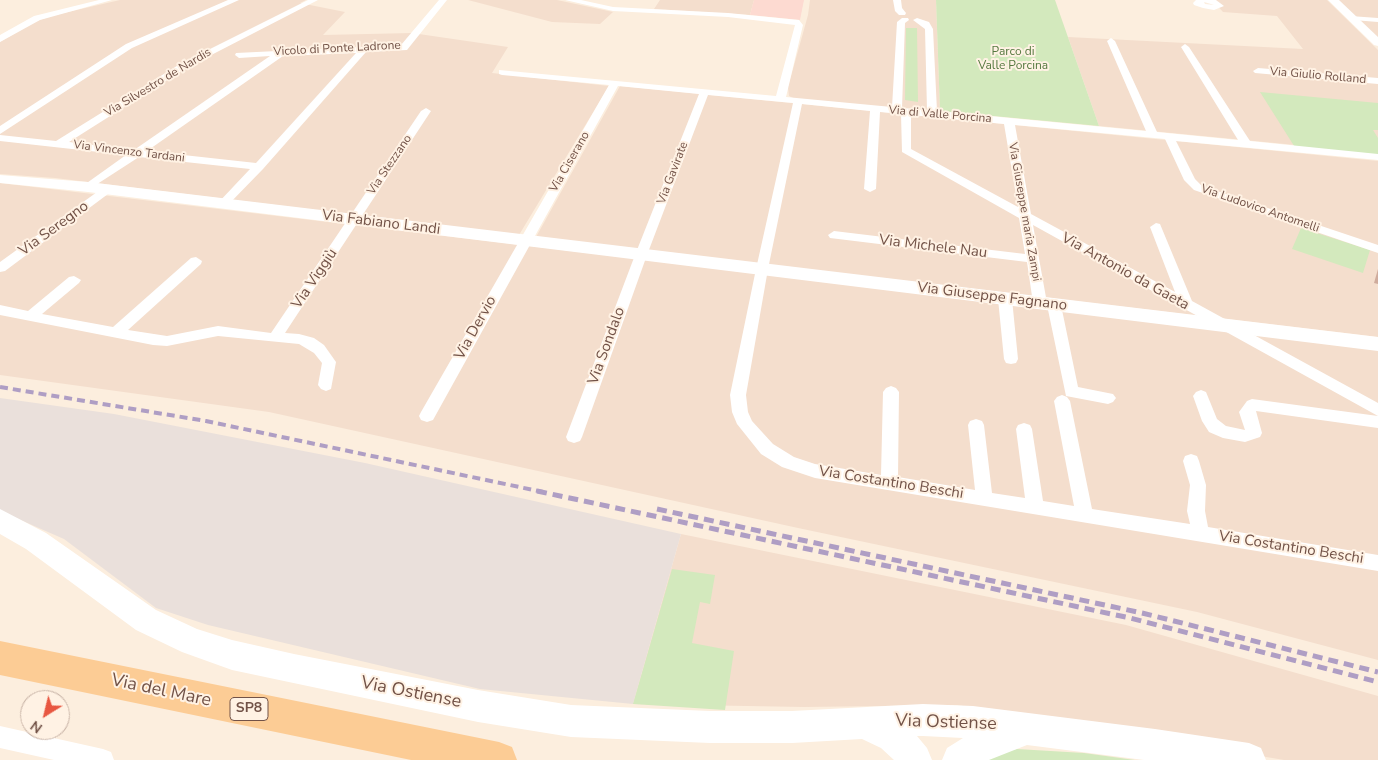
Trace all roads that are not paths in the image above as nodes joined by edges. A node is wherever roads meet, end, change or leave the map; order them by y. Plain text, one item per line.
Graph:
1 (234, 0) edge
2 (314, 0) edge
3 (443, 0) edge
4 (569, 0) edge
5 (897, 0) edge
6 (1333, 0) edge
7 (104, 1) edge
8 (904, 16) junction
9 (1353, 18) junction
10 (1378, 20) edge
11 (0, 39) edge
12 (1111, 42) dead end
13 (1378, 43) edge
14 (1185, 48) dead end
15 (363, 50) junction
16 (281, 53) junction
17 (240, 55) dead end
18 (1258, 71) dead end
19 (502, 72) dead end
20 (1378, 81) edge
21 (615, 83) junction
22 (705, 92) junction
23 (780, 100) junction
24 (798, 101) junction
25 (875, 109) junction
26 (426, 111) dead end
27 (902, 111) junction
28 (932, 114) junction
29 (1009, 121) junction
30 (0, 131) edge
31 (1152, 135) junction
32 (1169, 137) junction
33 (0, 138) edge
34 (59, 144) junction
35 (1246, 144) junction
36 (138, 153) junction
37 (1378, 156) edge
38 (259, 167) junction
39 (0, 179) edge
40 (88, 187) junction
41 (108, 189) junction
42 (870, 189) dead end
43 (223, 204) junction
44 (1025, 217) junction
45 (354, 220) junction
46 (1156, 227) dead end
47 (834, 235) dead end
48 (526, 241) junction
49 (1378, 249) edge
50 (641, 255) junction
51 (1032, 259) junction
52 (196, 261) dead end
53 (0, 268) edge
54 (762, 269) junction
55 (74, 280) dead end
56 (1005, 299) junction
57 (1047, 304) junction
58 (1187, 306) junction
59 (0, 310) edge
60 (30, 316) junction
61 (1222, 325) junction
62 (117, 332) junction
63 (275, 338) junction
64 (1378, 344) edge
65 (1011, 359) dead end
66 (326, 385) dead end
67 (890, 392) dead end
68 (1201, 396) dead end
69 (1108, 398) dead end
70 (1062, 401) dead end
71 (1378, 410) edge
72 (427, 416) dead end
73 (1378, 422) edge
74 (976, 425) dead end
75 (1024, 429) dead end
76 (574, 437) dead end
77 (1192, 461) dead end
78 (889, 482) junction
79 (984, 498) junction
80 (1035, 506) junction
81 (1084, 514) junction
82 (0, 520) edge
83 (1200, 534) junction
84 (1378, 563) edge
85 (0, 658) edge
86 (862, 722) junction
87 (1029, 728) junction
88 (0, 737) edge
89 (88, 759) edge
90 (499, 760) edge
91 (915, 760) edge
92 (959, 760) edge
93 (1249, 760) edge

1 - 30 street
2 - 34 street, Via Silvestro de Nardis
3 - 15 street, Vicolo di Ponte Ladrone
4 - 23 street
5 - 8 street
6 - 9 street
7 - 11 street
8 - 27 street
8 - 28 street
9 - 10 street
9 - 13 street
12 - 31 street
14 - 35 street
15 - 16 street, Vicolo di Ponte Ladrone
15 - 38 street
16 - 17 street, Vicolo di Ponte Ladrone
16 - 36 street
18 - 20 street, Via Giulio Rolland
19 - 21 street, Via di Valle Porcina
21 - 22 street, Via di Valle Porcina
21 - 48 street, Via Ciserano
22 - 23 street, Via di Valle Porcina
22 - 50 street, Via Gavirate
23 - 24 street, Via di Valle Porcina
24 - 25 street, Via di Valle Porcina
24 - 54 street, Via Costantino Beschi
25 - 27 street, Via di Valle Porcina
25 - 42 street
26 - 45 street, Via Stezzano
27 - 28 street, Via di Valle Porcina
27 - 44 street, Via Antonio da Gaeta
28 - 29 street, Via di Valle Porcina
29 - 31 street, Via di Valle Porcina
29 - 44 street, Via Giuseppe maria Zampi
31 - 32 street, Via di Valle Porcina
32 - 35 street, Via di Valle Porcina
32 - 49 street, Via Ludovico Antomelli
33 - 34 street, Via Vincenzo Tardani
34 - 36 street, Via Vincenzo Tardani
35 - 37 street, Via di Valle Porcina
36 - 38 street, Via Vincenzo Tardani
36 - 40 street
38 - 43 street
39 - 40 street, Via Fabiano Landi
40 - 41 street, Via Fabiano Landi
41 - 43 street, Via Fabiano Landi
41 - 53 street, Via Seregno
43 - 45 street, Via Fabiano Landi
44 - 51 street, Via Giuseppe maria Zampi
44 - 58 street, Via Antonio da Gaeta
45 - 48 street, Via Fabiano Landi
45 - 63 street, Via Viggiù
46 - 58 street
47 - 51 street, Via Michele Nau
48 - 50 street, Via Fabiano Landi
48 - 72 street, Via Dervio
50 - 54 street, Via Fabiano Landi
50 - 76 street, Via Sondalo
51 - 57 street, Via Giuseppe maria Zampi
52 - 62 street
54 - 56 street, Via Giuseppe Fagnano
54 - 78 street, Via Costantino Beschi
55 - 60 street
56 - 57 street, Via Giuseppe Fagnano
56 - 65 street
57 - 61 street, Via Giuseppe Fagnano
57 - 69 street, Via Giuseppe maria Zampi
58 - 61 street, Via Antonio da Gaeta
59 - 60 street
60 - 62 street
61 - 64 street, Via Giuseppe Fagnano
61 - 71 street, Via Antonio da Gaeta
62 - 63 street
63 - 66 street
67 - 78 street
68 - 73 street
70 - 81 street
74 - 79 street
75 - 80 street
77 - 83 street
78 - 79 street, Via Costantino Beschi
79 - 80 street, Via Costantino Beschi
80 - 81 street, Via Costantino Beschi
81 - 83 street, Via Costantino Beschi
82 - 86 main road, Via Ostiense
83 - 84 street, Via Costantino Beschi
85 - 90 main road, Via del Mare / SP8
86 - 87 main road, Via Ostiense
86 - 91 main road, Via Ostiense
87 - 92 main road, Via Ostiense
87 - 93 main road, Via Ostiense
88 - 89 street

